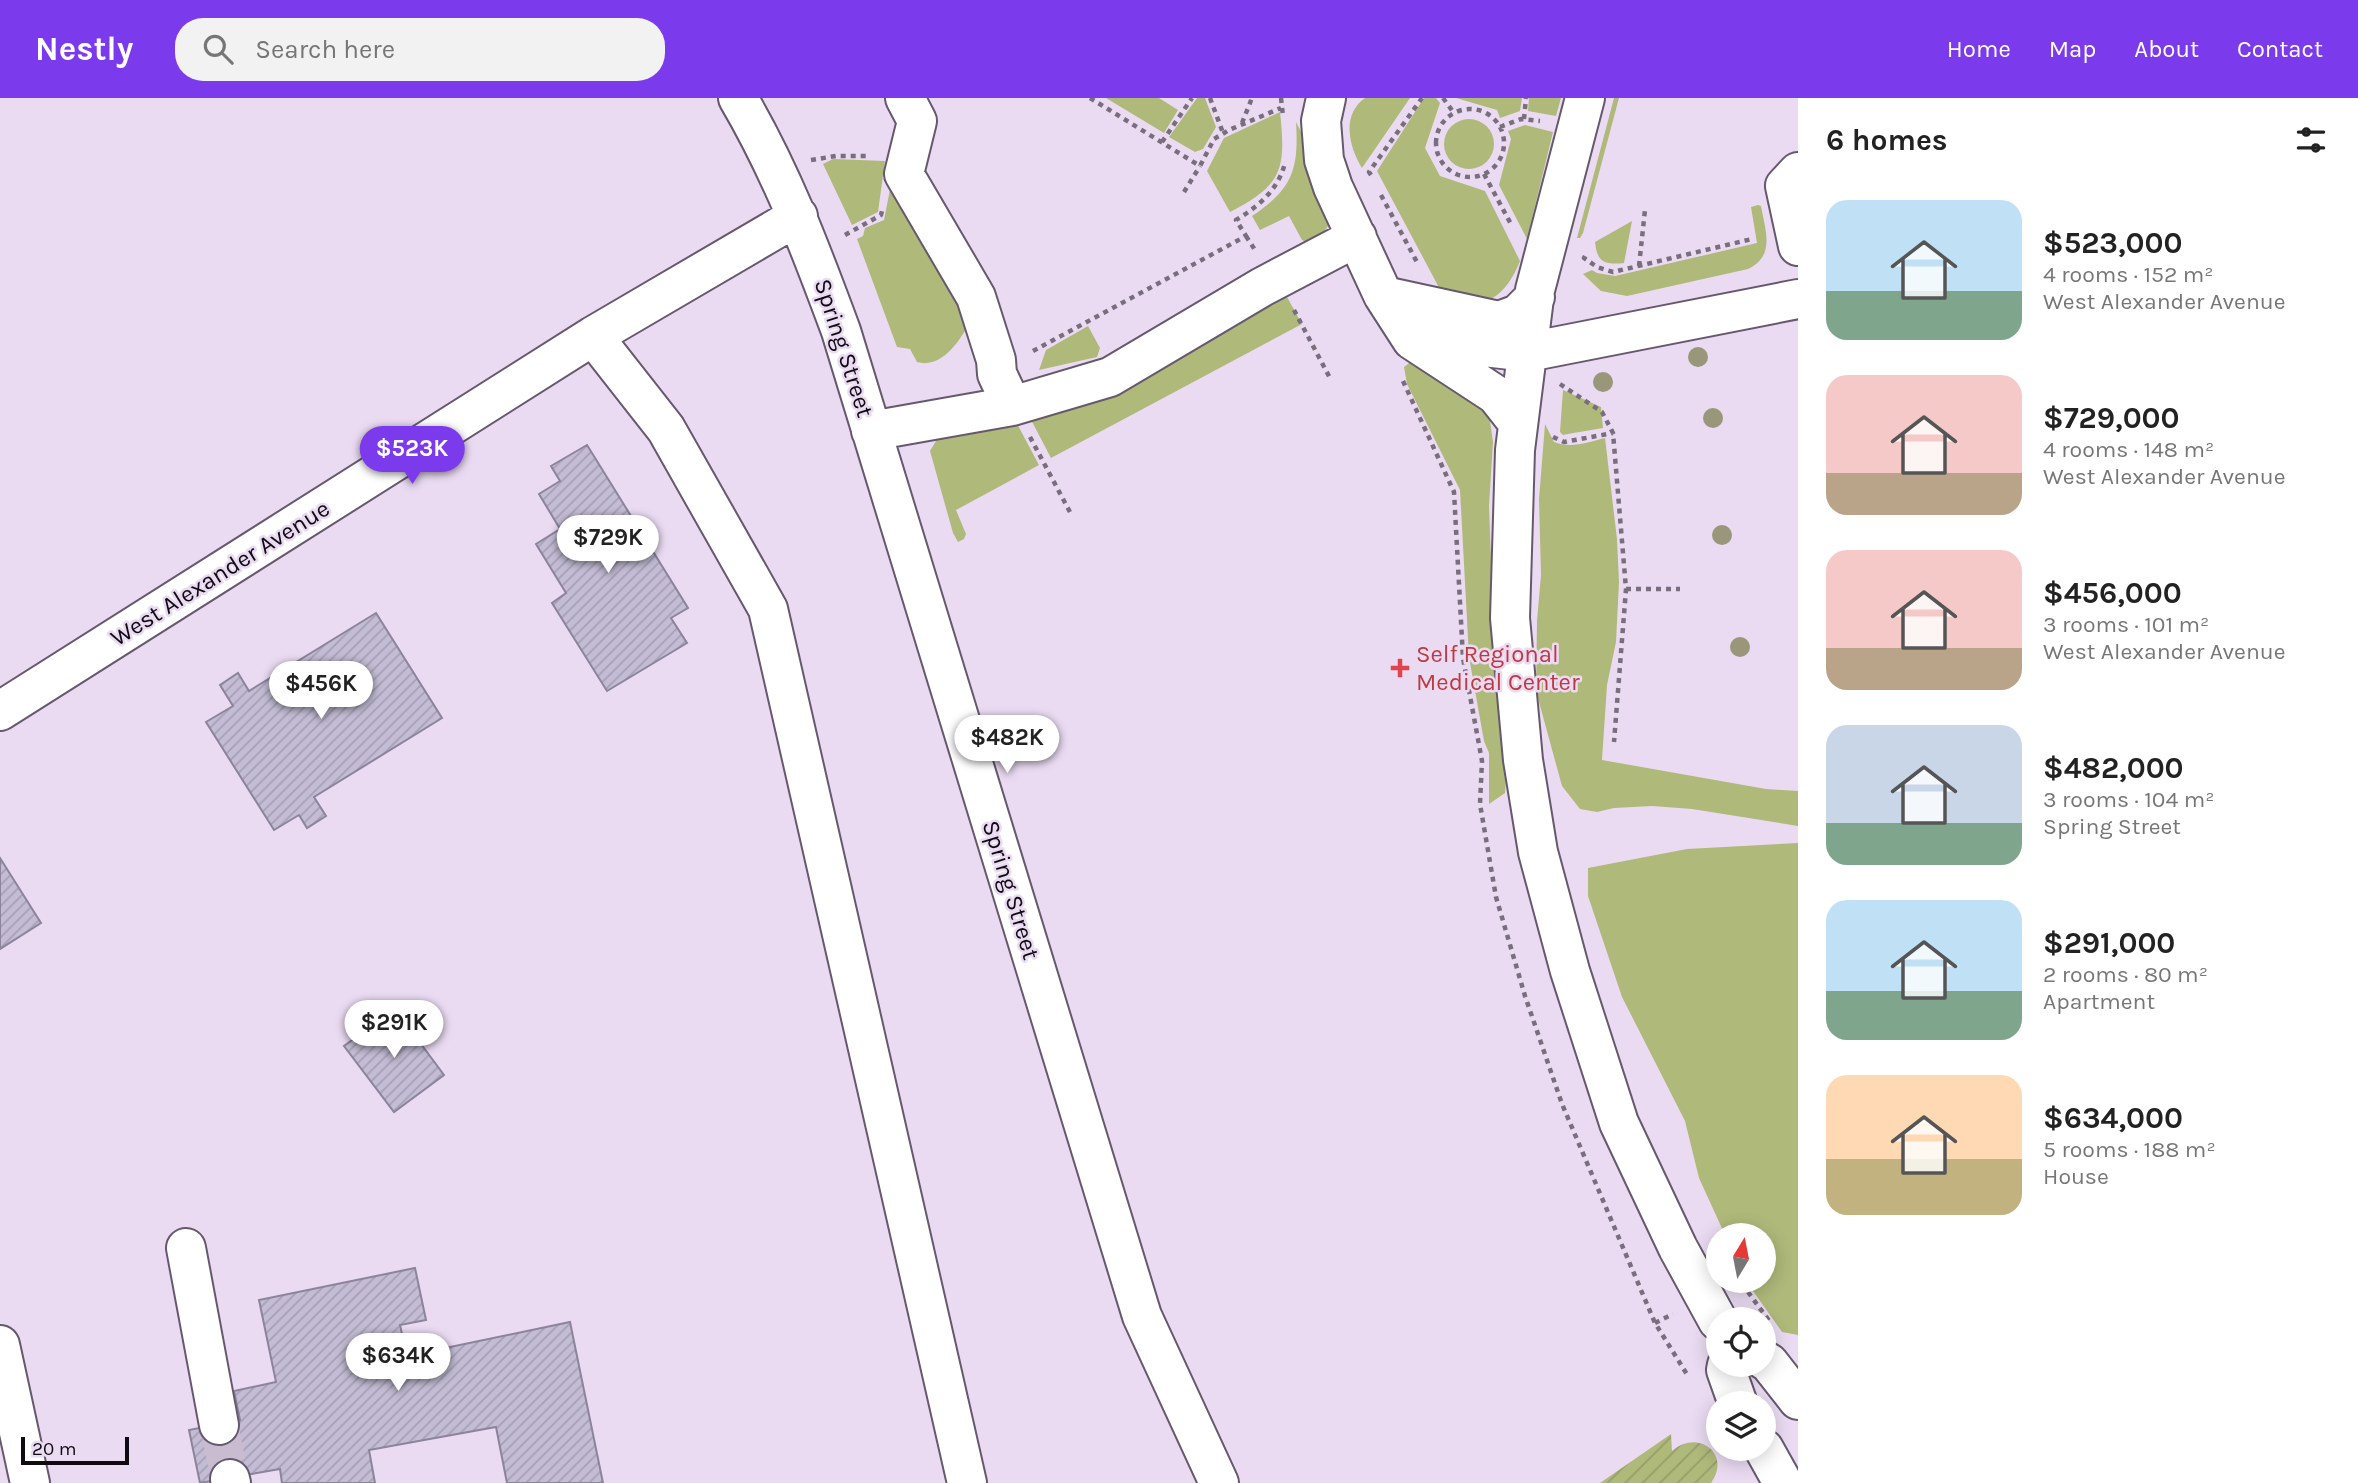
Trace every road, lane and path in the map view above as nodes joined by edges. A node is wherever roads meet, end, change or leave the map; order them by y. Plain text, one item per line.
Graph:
1 (905, 98) edge
2 (1090, 98) edge
3 (1192, 98) edge
4 (1210, 98) edge
5 (1252, 98) edge
6 (1281, 98) edge
7 (1326, 98) edge
8 (1422, 98) edge
9 (1443, 98) edge
10 (1526, 98) edge
11 (1585, 98) edge
12 (749, 102) edge
13 (1281, 108) junction
14 (1454, 113) junction
15 (1524, 119) dead end
16 (1283, 120) dead end
17 (1242, 124) junction
18 (1223, 133) junction
19 (1162, 142) junction
20 (1287, 153) dead end
21 (811, 160) dead end
22 (906, 165) junction
23 (1200, 166) junction
24 (1798, 172) edge
25 (1484, 174) junction
26 (1184, 192) dead end
27 (1644, 210) dead end
28 (798, 216) junction
29 (1516, 234) dead end
30 (1357, 237) junction
31 (1752, 239) dead end
32 (1798, 246) edge
33 (1586, 249) dead end
34 (1639, 266) junction
35 (1420, 267) dead end
36 (1535, 297) junction
37 (1798, 299) edge
38 (1396, 310) junction
39 (593, 336) junction
40 (1528, 352) junction
41 (1005, 390) junction
42 (1554, 396) dead end
43 (1534, 426) junction
44 (872, 431) junction
45 (1613, 433) junction
46 (1071, 513) dead end
47 (1626, 589) junction
48 (1680, 589) dead end
49 (0, 711) edge
50 (1614, 742) dead end
51 (187, 1248) dead end
52 (1710, 1307) edge
53 (0, 1345) edge
54 (1776, 1372) edge
55 (1798, 1400) edge
56 (219, 1424) tunnel mouth
57 (10, 1438) edge
58 (1771, 1461) edge
59 (30, 1483) edge
60 (967, 1483) edge
61 (1219, 1483) edge
62 (1783, 1483) edge

1 - 22 street
2 - 19 path
3 - 19 path
4 - 18 path
5 - 17 path
6 - 13 path
7 - 30 street
8 - 35 path
9 - 14 path
10 - 15 path
11 - 36 street
12 - 28 street, Spring Street
13 - 16 path
13 - 17 path
14 - 25 path
14 - 25 path
17 - 18 path
18 - 23 path
19 - 23 path
20 - 41 path
21 - 22 path
22 - 41 street
23 - 26 path
24 - 32 street
25 - 29 path
27 - 34 path
28 - 39 street, West Alexander Avenue
28 - 44 street, Spring Street
30 - 38 street
30 - 41 street
31 - 34 path
33 - 34 path
36 - 38 street
36 - 40 street
37 - 40 street
38 - 40 street
38 - 43 street
39 - 49 street, West Alexander Avenue
39 - 60 street
40 - 43 street
41 - 44 street
41 - 46 path
42 - 45 path
43 - 45 path
43 - 52 street
44 - 61 street, Spring Street
45 - 47 path
47 - 48 path
47 - 50 path
51 - 56 street
53 - 57 street
54 - 55 street
57 - 59 street
58 - 62 street

